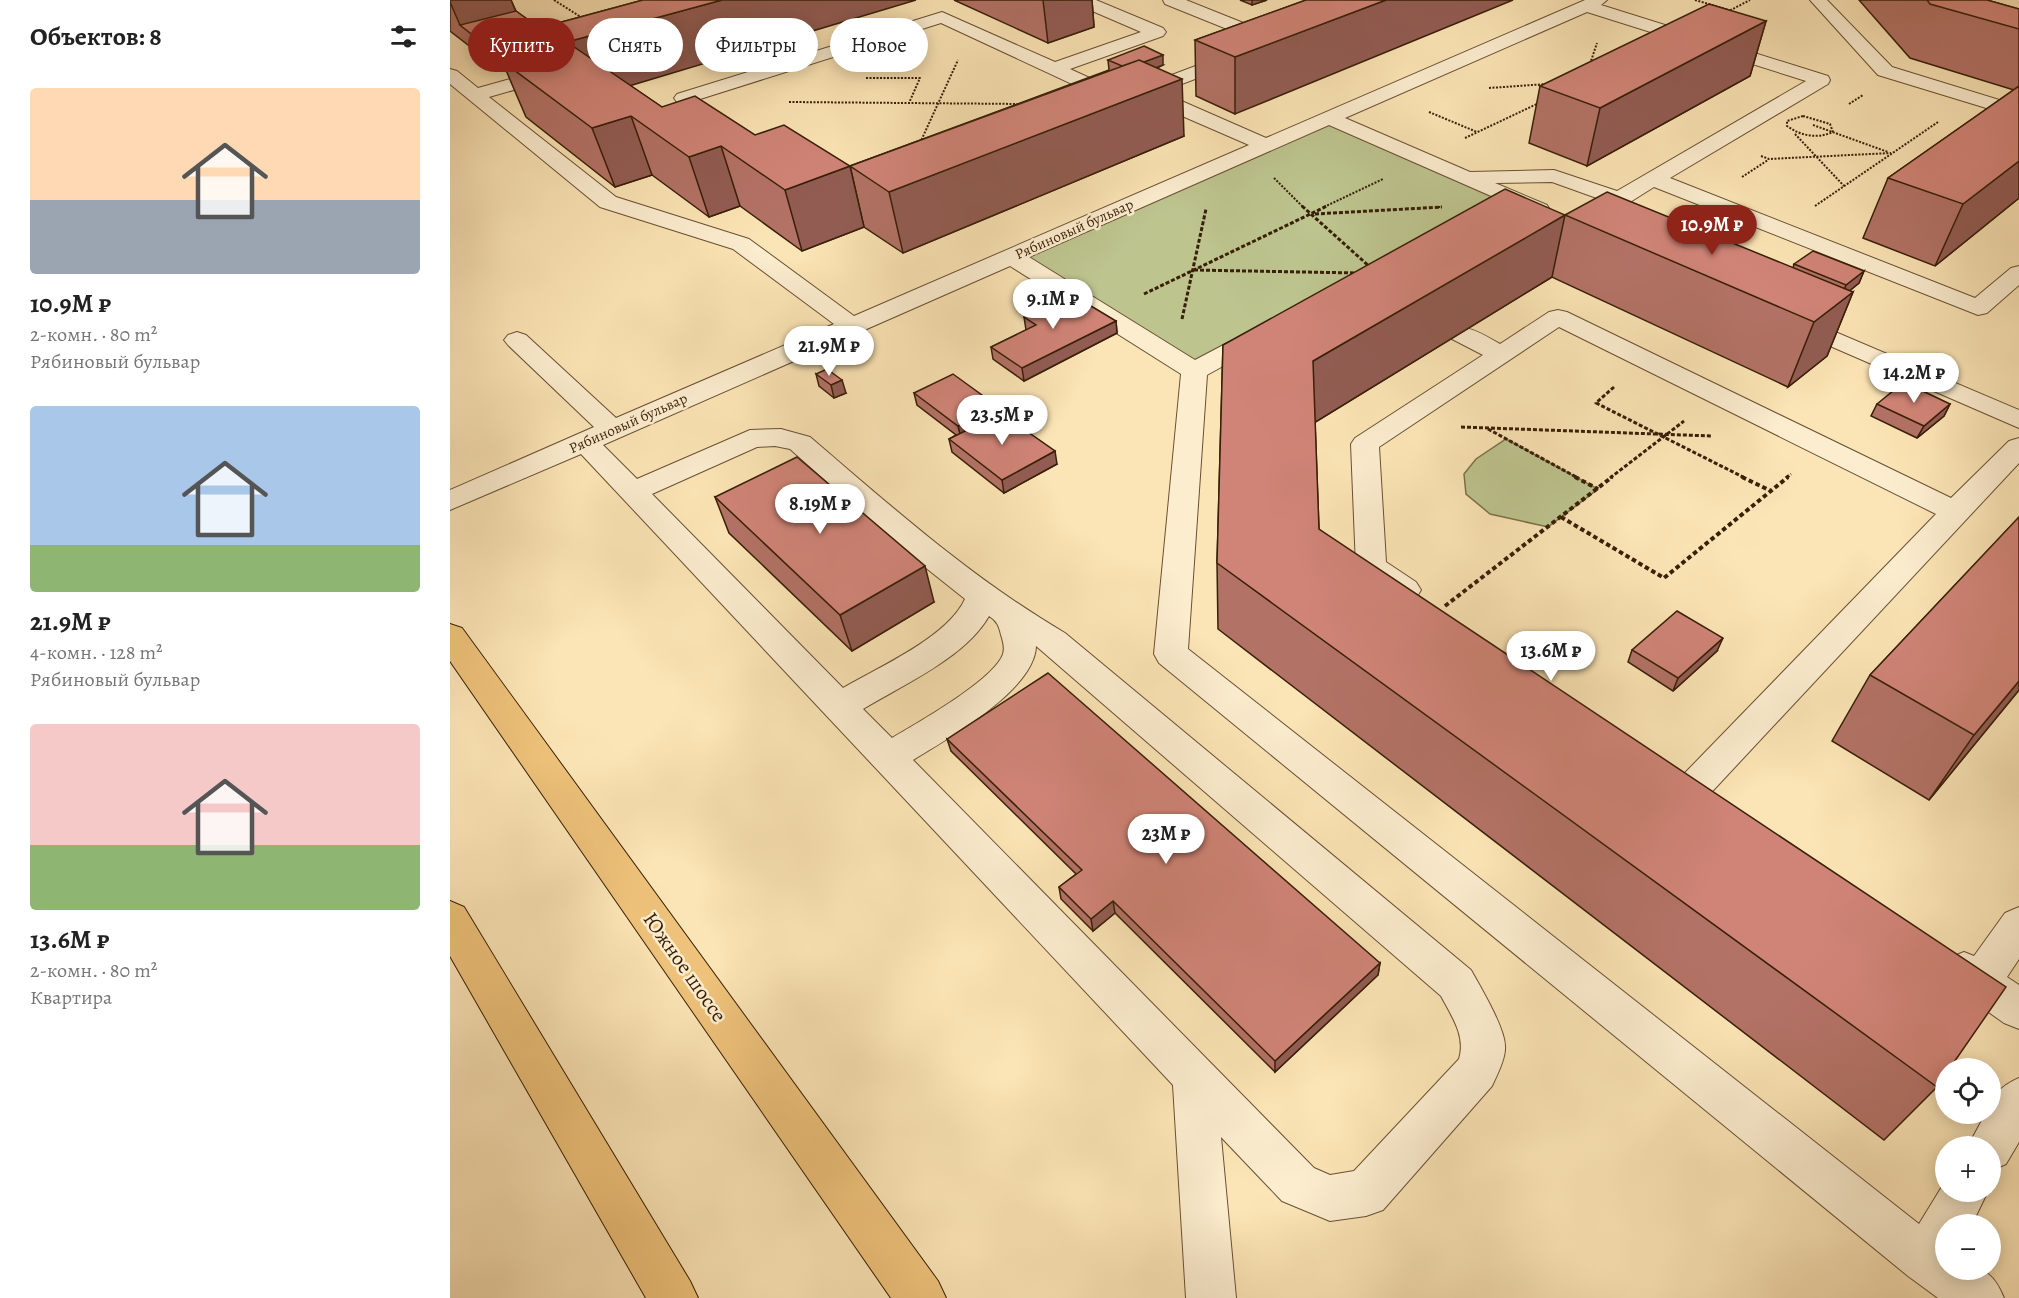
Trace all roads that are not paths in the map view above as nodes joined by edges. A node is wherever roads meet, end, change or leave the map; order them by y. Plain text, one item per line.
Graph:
1 (1082, 0) edge
2 (1171, 0) edge
3 (1818, 0) edge
4 (1592, 3) edge
5 (1296, 34) edge
6 (1275, 42) junction
7 (818, 56) edge
8 (577, 65) edge
9 (1054, 69) junction
10 (765, 72) edge
11 (459, 86) edge
12 (1144, 92) junction
13 (1123, 100) junction
14 (1101, 109) edge
15 (2019, 112) edge
16 (1329, 118) junction
17 (733, 134) edge
18 (1257, 149) junction
19 (1465, 177) junction
20 (1653, 179) junction
21 (1520, 202) junction
22 (1490, 217) edge
23 (1563, 221) dead end
24 (1011, 256) junction
25 (2019, 273) edge
26 (1770, 311) edge
27 (852, 326) junction
28 (1277, 327) edge
29 (1461, 334) edge
30 (517, 340) dead end
31 (1502, 355) junction
32 (1184, 365) junction
33 (2019, 420) edge
34 (599, 436) junction
35 (2019, 447) edge
36 (633, 492) junction
37 (450, 501) edge
38 (1955, 512) junction
39 (982, 597) junction
40 (1437, 612) edge
41 (1011, 618) junction
42 (450, 636) edge
43 (839, 707) junction
44 (888, 758) junction
45 (1698, 789) edge
46 (450, 919) edge
47 (2019, 925) edge
48 (1931, 948) edge
49 (1980, 982) junction
50 (2019, 1009) edge
51 (1194, 1076) junction
52 (2019, 1100) edge
53 (1997, 1136) edge
54 (1935, 1233) edge
55 (1967, 1280) edge
56 (673, 1298) edge
57 (921, 1298) edge
58 (1211, 1298) edge
59 (1979, 1298) edge

1 - 9 street
2 - 6 street
3 - 15 street
4 - 16 street, Рябиновый бульвар
4 - 20 street
5 - 6 street
6 - 12 street
7 - 9 street
8 - 11 street
9 - 13 street
10 - 17 street
11 - 27 street
12 - 13 street
12 - 18 street
13 - 14 street
16 - 18 street, Рябиновый бульвар
16 - 19 street
18 - 24 street, Рябиновый бульвар
19 - 20 street
19 - 21 street
20 - 25 street
21 - 22 street
21 - 23 street
24 - 27 street, Рябиновый бульвар
24 - 32 street
26 - 33 street
27 - 34 street, Рябиновый бульвар
28 - 32 street
29 - 31 street
30 - 34 street
31 - 38 street
31 - 40 street
32 - 54 street
34 - 36 street
34 - 37 street, Рябиновый бульвар
35 - 38 street
36 - 39 street
36 - 43 street
38 - 45 street
39 - 41 street
39 - 43 street
41 - 44 street
41 - 51 street
42 - 57 main road, Южное шоссе
43 - 44 street
44 - 51 street
46 - 56 main road
47 - 49 street
48 - 49 street
49 - 50 street
51 - 58 street
52 - 53 street
55 - 59 street

